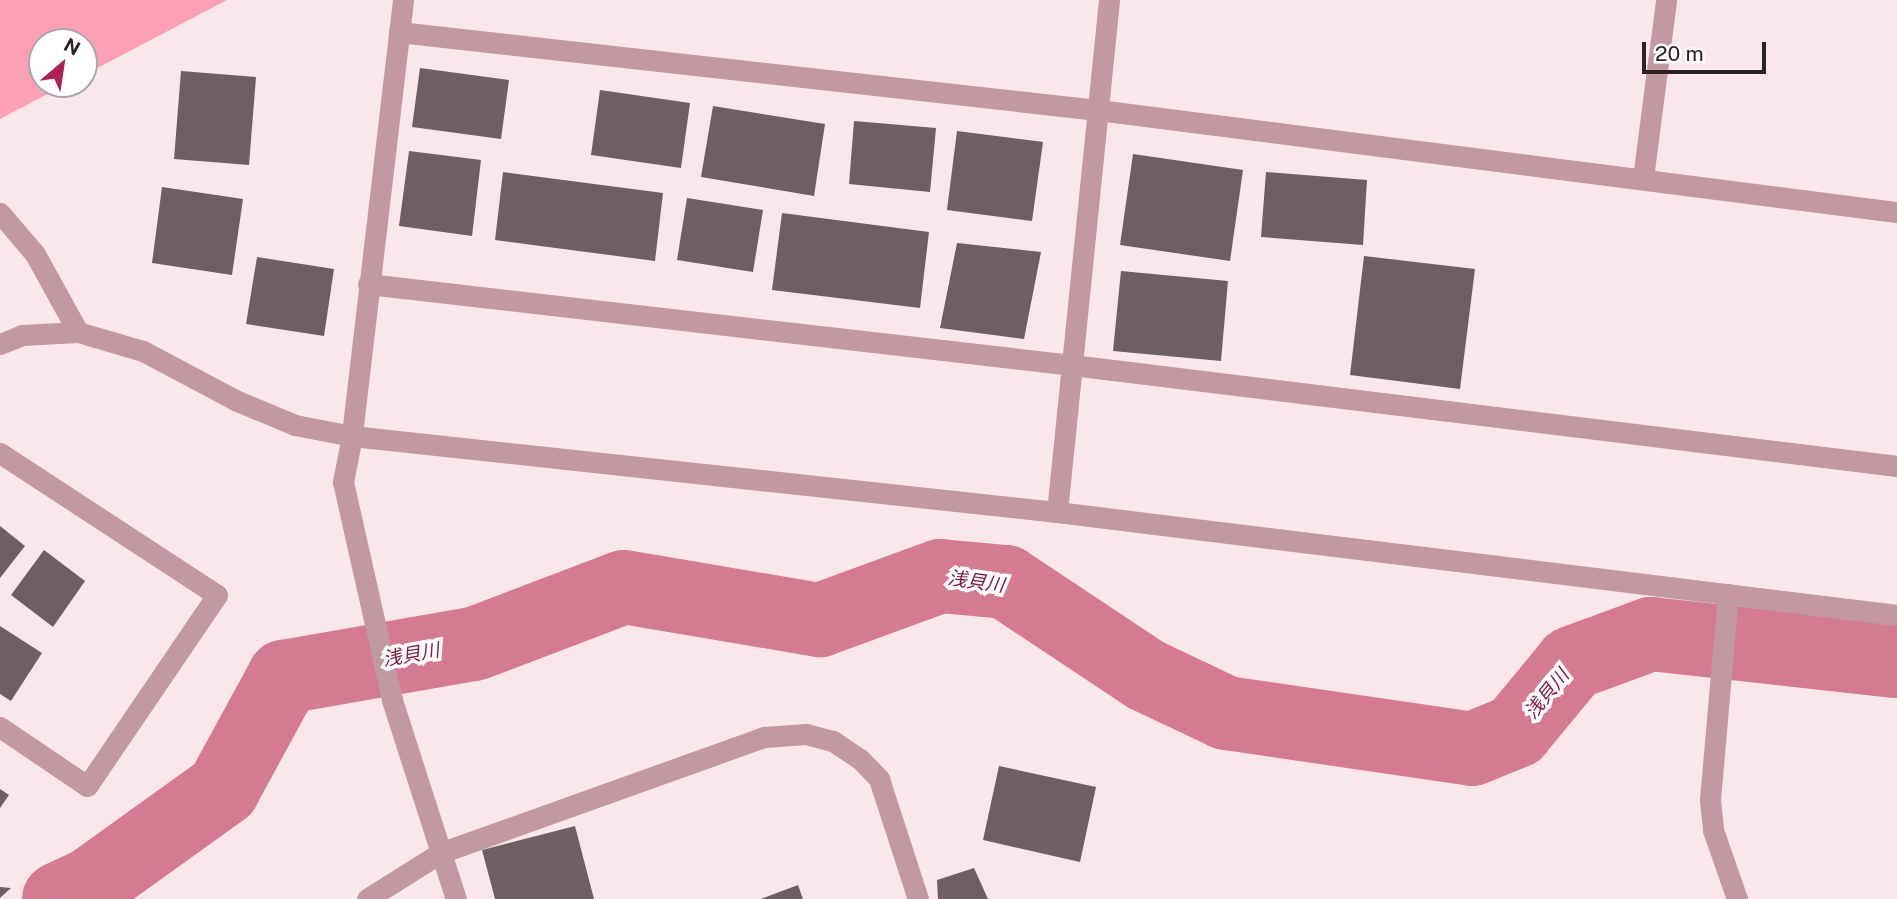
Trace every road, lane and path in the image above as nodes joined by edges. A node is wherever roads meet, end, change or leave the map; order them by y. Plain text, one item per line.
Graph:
1 (403, 0) edge
2 (1109, 0) edge
3 (1666, 0) edge
4 (399, 32) junction
5 (1098, 110) junction
6 (1643, 178) junction
7 (1897, 212) edge
8 (0, 213) edge
9 (368, 284) junction
10 (78, 332) junction
11 (0, 344) edge
12 (1072, 365) junction
13 (352, 436) junction
14 (0, 453) edge
15 (1897, 466) edge
16 (1057, 512) junction
17 (1728, 594) junction
18 (1897, 615) edge
19 (0, 727) edge
20 (440, 853) junction
21 (368, 899) edge
22 (456, 899) edge
23 (918, 899) edge
24 (1737, 899) edge

1 - 4 street
2 - 5 street
3 - 6 street
4 - 5 street
4 - 9 street
5 - 6 street
5 - 12 street
6 - 7 street
8 - 10 street
9 - 12 street
9 - 13 street
10 - 11 street
10 - 13 street
12 - 15 street
12 - 16 street
13 - 16 street
13 - 20 street
14 - 19 street
16 - 17 street
17 - 18 street
17 - 24 street
20 - 21 street
20 - 22 street
20 - 23 street

